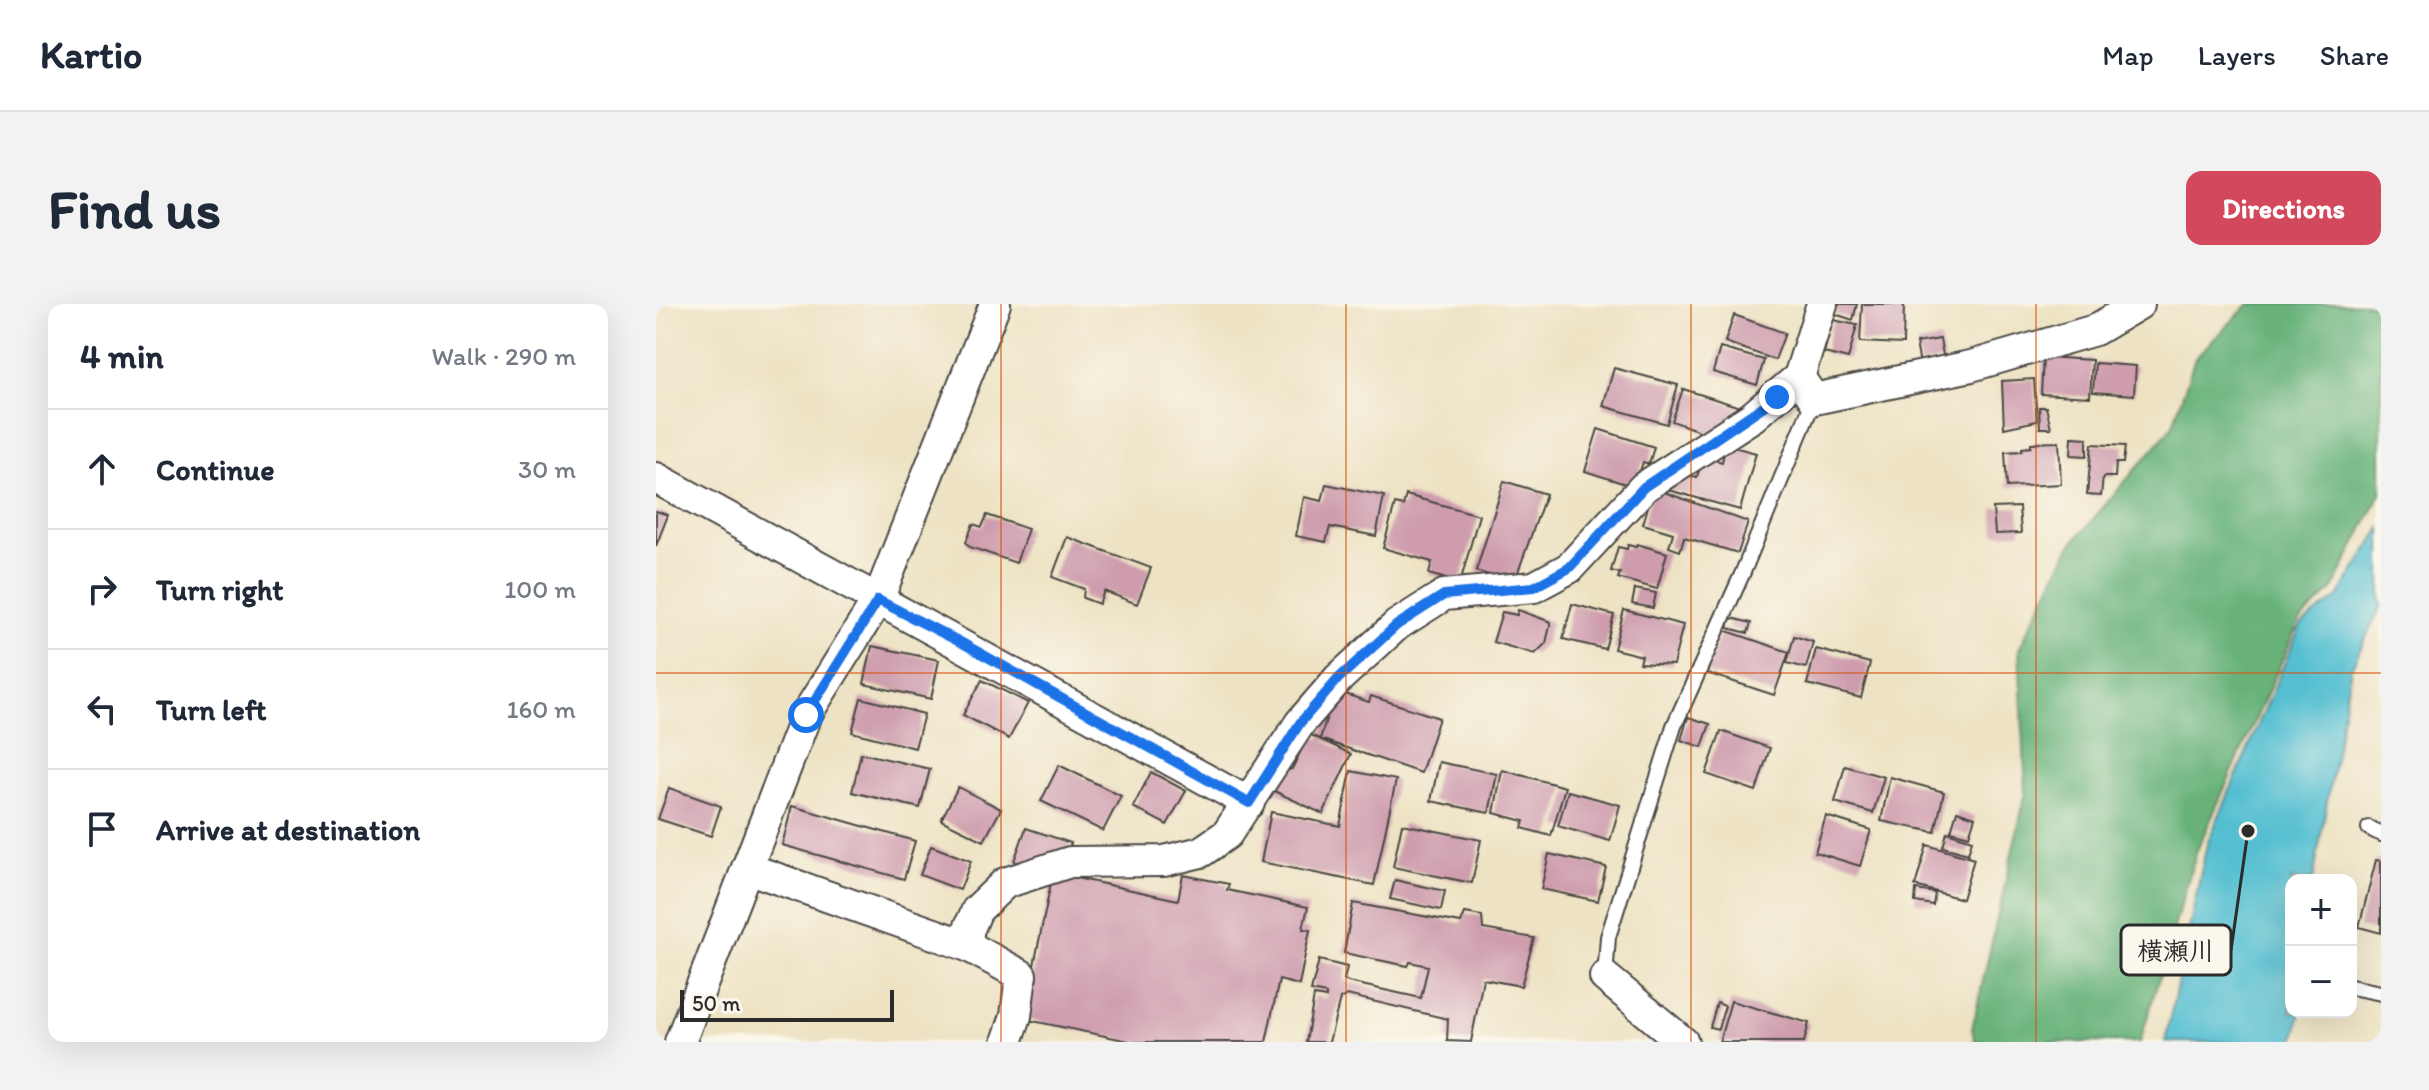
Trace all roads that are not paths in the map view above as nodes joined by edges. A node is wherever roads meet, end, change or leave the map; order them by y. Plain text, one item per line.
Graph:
1 (995, 304) edge
2 (1822, 304) edge
3 (2139, 304) edge
4 (1807, 388) junction
5 (656, 478) edge
6 (878, 600) junction
7 (1249, 803) junction
8 (747, 868) junction
9 (968, 946) junction
10 (1605, 977) joint
11 (2357, 988) edge
12 (2381, 993) edge
13 (680, 1042) edge
14 (1007, 1042) edge
15 (1683, 1042) edge

1 - 6 street
2 - 4 street
3 - 4 street
4 - 7 street
4 - 10 lane
5 - 6 street
6 - 7 street
6 - 8 street
7 - 9 street
8 - 9 street
8 - 13 street
9 - 14 street
10 - 15 street
11 - 12 lane

